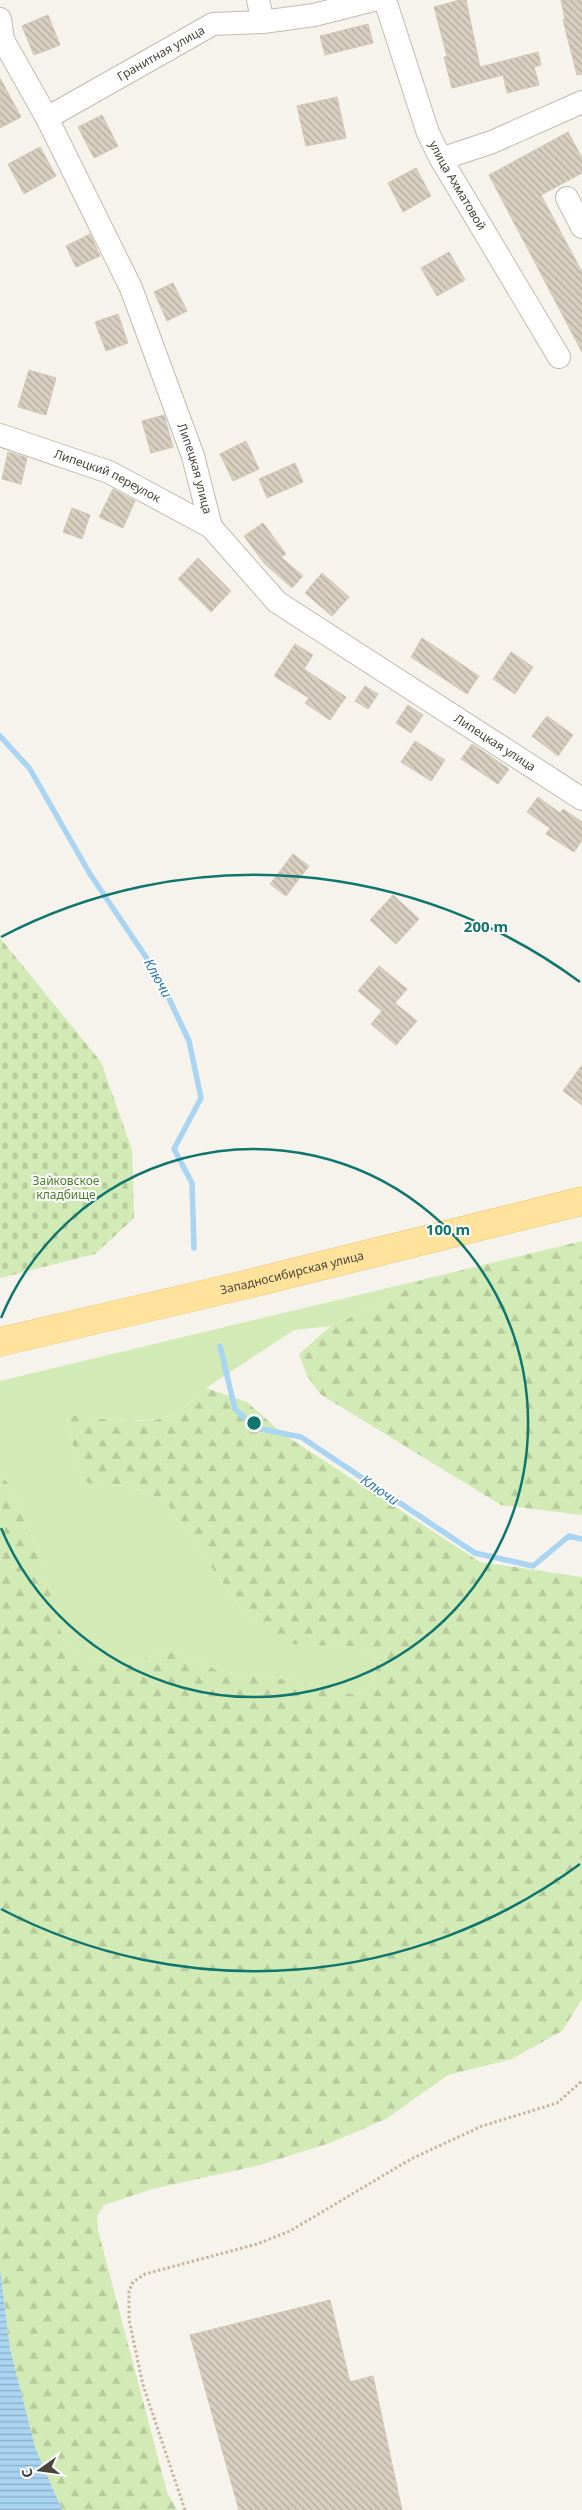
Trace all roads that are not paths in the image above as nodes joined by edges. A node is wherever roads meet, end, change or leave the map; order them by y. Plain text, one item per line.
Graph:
1 (258, 0) edge
2 (373, 0) edge
3 (385, 0) edge
4 (264, 22) junction
5 (1, 33) edge
6 (582, 102) edge
7 (47, 118) junction
8 (442, 159) junction
9 (567, 198) dead end
10 (582, 227) edge
11 (558, 357) dead end
12 (0, 436) edge
13 (211, 527) junction
14 (582, 799) edge
15 (582, 1201) edge
16 (0, 1342) edge

1 - 4 street
2 - 4 street, Гранитная улица
3 - 8 street, улица Ахматовой
4 - 7 street, Гранитная улица
5 - 7 street, Липецкая улица
6 - 8 street
7 - 13 street, Липецкая улица
8 - 11 street, улица Ахматовой
9 - 10 street
12 - 13 street, Липецкий переулок
13 - 14 street, Липецкая улица
15 - 16 main road, Западносибирская улица

